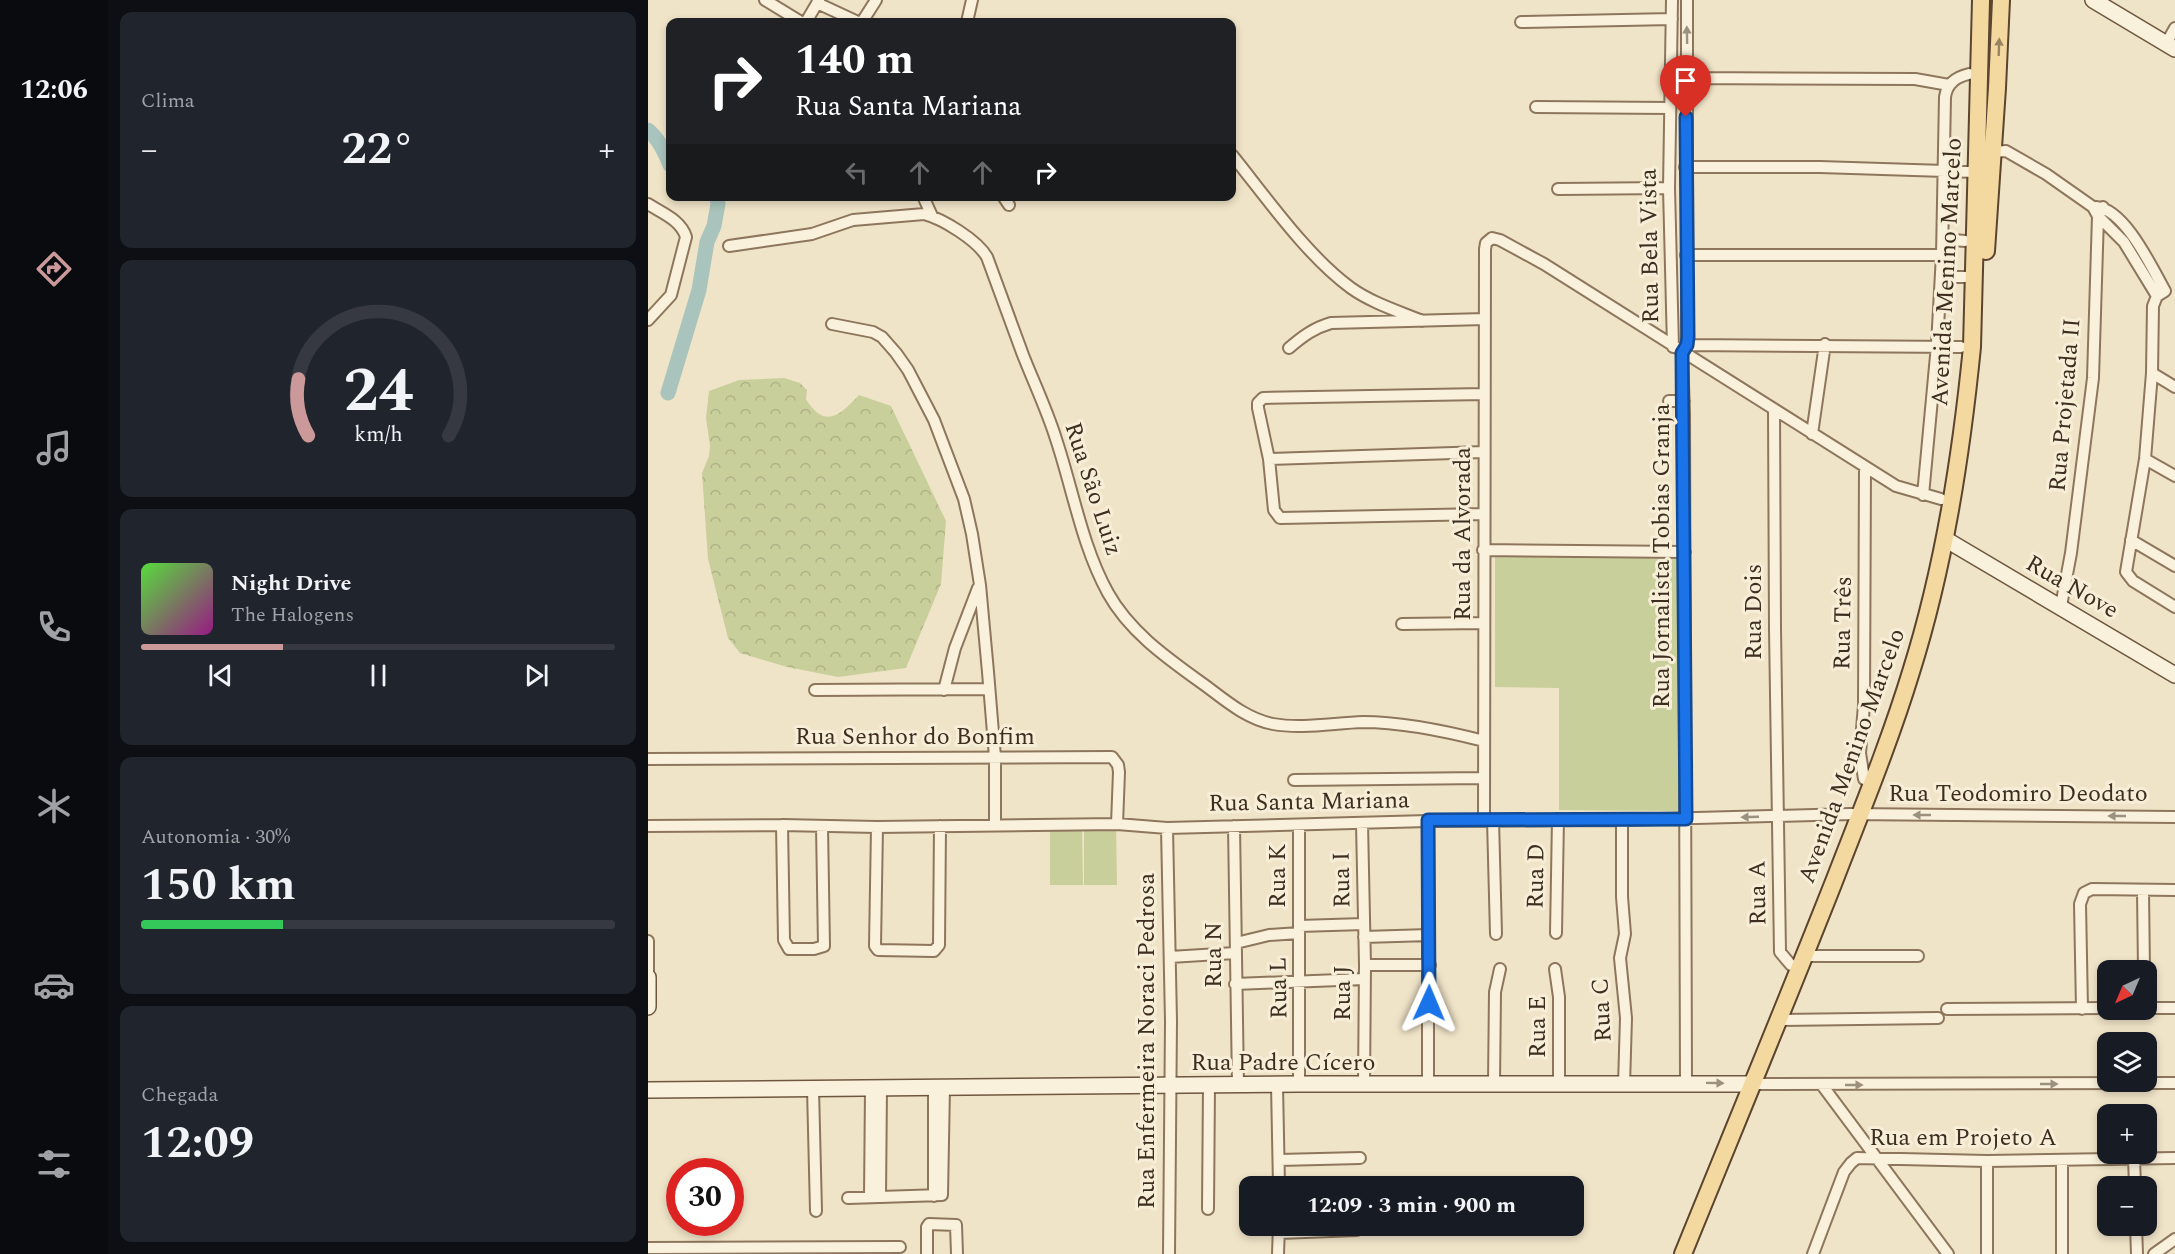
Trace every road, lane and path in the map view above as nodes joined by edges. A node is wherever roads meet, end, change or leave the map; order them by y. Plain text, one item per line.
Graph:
1 (765, 0) edge
2 (876, 0) edge
3 (972, 0) edge
4 (1672, 0) edge
5 (1686, 0) edge
6 (1971, 0) edge
7 (1981, 0) edge
8 (2001, 0) edge
9 (818, 2) edge
10 (2102, 3) edge
11 (794, 18) edge
12 (808, 18) edge
13 (850, 18) edge
14 (865, 18) edge
15 (968, 18) edge
16 (1672, 19) junction
17 (1521, 22) dead end
18 (2175, 28) edge
19 (2170, 46) edge
20 (1969, 74) junction
21 (1687, 78) junction
22 (1949, 85) junction
23 (1997, 88) junction
24 (1536, 107) dead end
25 (1670, 108) junction
26 (1978, 130) junction
27 (1992, 152) junction
28 (1670, 155) junction
29 (1685, 155) junction
30 (1236, 160) edge
31 (1685, 167) junction
32 (1973, 168) junction
33 (1944, 169) junction
34 (1669, 188) junction
35 (1558, 189) dead end
36 (925, 201) edge
37 (648, 204) edge
38 (2098, 210) junction
39 (932, 216) junction
40 (1943, 238) junction
41 (1965, 241) junction
42 (729, 246) dead end
43 (1686, 255) junction
44 (1942, 255) junction
45 (1544, 264) junction
46 (1542, 276) dead end
47 (1941, 277) junction
48 (1965, 277) junction
49 (2166, 294) edge
50 (1485, 319) junction
51 (648, 320) edge
52 (1422, 321) junction
53 (832, 324) dead end
54 (1825, 344) junction
55 (1937, 345) junction
56 (1961, 347) junction
57 (1289, 348) dead end
58 (1680, 348) junction
59 (2152, 374) junction
60 (2175, 387) edge
61 (1484, 394) junction
62 (1669, 401) dead end
63 (1684, 401) junction
64 (1774, 409) junction
65 (1812, 434) junction
66 (1484, 452) junction
67 (1969, 452) junction
68 (1269, 459) junction
69 (2145, 459) junction
70 (1865, 467) junction
71 (1956, 469) junction
72 (2175, 476) edge
73 (1923, 495) junction
74 (1941, 498) junction
75 (1484, 514) junction
76 (2131, 540) junction
77 (1949, 542) junction
78 (1483, 550) junction
79 (1684, 552) junction
80 (2175, 567) edge
81 (980, 585) junction
82 (2061, 606) junction
83 (2175, 607) edge
84 (1484, 623) junction
85 (1402, 624) dead end
86 (2175, 675) edge
87 (989, 689) junction
88 (815, 690) dead end
89 (944, 690) junction
90 (1484, 741) junction
91 (995, 757) junction
92 (648, 759) edge
93 (1484, 778) junction
94 (1864, 779) junction
95 (1294, 780) dead end
96 (1855, 814) junction
97 (1778, 816) junction
98 (2175, 817) edge
99 (1558, 819) junction
100 (1686, 819) junction
101 (1428, 820) junction
102 (1488, 820) junction
103 (1622, 820) junction
104 (1362, 823) junction
105 (1117, 824) junction
106 (782, 825) junction
107 (995, 825) junction
108 (1299, 825) junction
109 (648, 826) edge
110 (822, 826) junction
111 (940, 826) junction
112 (1234, 826) junction
113 (877, 827) junction
114 (1167, 828) junction
115 (2175, 890) edge
116 (2144, 891) junction
117 (1364, 924) junction
118 (1299, 930) junction
119 (1556, 933) dead end
120 (1496, 934) dead end
121 (1429, 935) junction
122 (1364, 937) junction
123 (648, 941) edge
124 (1235, 948) junction
125 (1918, 956) dead end
126 (1170, 957) junction
127 (2144, 960) edge
128 (1798, 961) junction
129 (1365, 965) junction
130 (1430, 965) junction
131 (1500, 969) dead end
132 (1555, 969) dead end
133 (648, 977) edge
134 (1365, 979) junction
135 (1299, 980) junction
136 (1235, 984) junction
137 (648, 1007) edge
138 (2082, 1008) junction
139 (2097, 1008) edge
140 (2157, 1008) edge
141 (2175, 1008) edge
142 (1947, 1009) dead end
143 (1938, 1018) dead end
144 (1779, 1020) junction
145 (1686, 1083) junction
146 (2175, 1083) edge
147 (1277, 1084) junction
148 (1299, 1084) junction
149 (1494, 1084) junction
150 (1748, 1084) junction
151 (1209, 1085) junction
152 (1238, 1085) junction
153 (1364, 1085) junction
154 (1559, 1085) junction
155 (1624, 1085) junction
156 (1822, 1085) junction
157 (1169, 1086) junction
158 (1428, 1086) junction
159 (876, 1088) junction
160 (939, 1088) junction
161 (813, 1089) junction
162 (648, 1090) edge
163 (1360, 1158) dead end
164 (2157, 1158) edge
165 (2175, 1158) edge
166 (1879, 1159) junction
167 (2097, 1159) edge
168 (1279, 1160) junction
169 (2062, 1160) junction
170 (1987, 1161) junction
171 (1279, 1176) edge
172 (875, 1197) junction
173 (848, 1198) dead end
174 (1208, 1209) dead end
175 (816, 1211) dead end
176 (1279, 1236) edge
177 (2136, 1236) edge
178 (2175, 1239) edge
179 (900, 1247) dead end
180 (648, 1248) edge
181 (814, 1250) edge
182 (877, 1250) edge
183 (1687, 1250) edge
184 (687, 1251) edge
185 (750, 1251) edge
186 (927, 1254) edge
187 (957, 1254) edge
188 (1169, 1254) edge
189 (1278, 1254) edge
190 (1675, 1254) edge
191 (1813, 1254) edge
192 (1948, 1254) edge
193 (1987, 1254) edge
194 (2062, 1254) edge
195 (2137, 1254) edge
196 (2154, 1254) edge

1 - 11 street
2 - 14 street
3 - 15 street
4 - 16 street, Rua Bela Vista
21 -> 5 street, Rua Bela Vista
6 - 20 main road, Avenida Menino Marcelo
7 - 26 main road, Avenida Menino Marcelo
23 -> 8 main road
9 - 12 street
9 - 13 street
10 - 19 street
16 - 17 street
16 - 25 street, Rua Bela Vista
18 - 19 street
20 - 22 street
20 - 32 main road, Avenida Menino Marcelo
21 - 22 street
21 - 29 street, Rua Bela Vista
22 - 33 street
23 - 26 main road
23 - 27 main road
24 - 25 street
25 - 28 street, Rua Bela Vista
26 - 32 main road, Avenida Menino Marcelo
27 - 32 main road
27 - 38 street
27 - 67 main road
28 - 29 street
28 - 34 street, Rua Bela Vista
29 - 31 street, Rua Bela Vista
30 - 52 street
31 - 33 street
31 - 43 street, Rua Bela Vista
32 - 33 street
32 - 41 main road, Avenida Menino Marcelo
32 - 71 main road, Avenida Menino Marcelo
33 - 40 street
34 - 35 street
34 - 58 street, Rua Bela Vista
36 - 39 street
37 - 51 street
38 - 49 street
38 - 82 street, Rua Projetada II
39 - 42 street, Rua São Luiz
39 - 90 street, Rua São Luiz
40 - 41 street
40 - 44 street
41 - 48 main road, Avenida Menino Marcelo
43 - 44 street
43 - 58 street, Rua Bela Vista
44 - 47 street
45 - 46 street
45 - 50 street, Rua da Alvorada
45 - 58 street
47 - 48 street
47 - 55 street
48 - 56 main road, Avenida Menino Marcelo
49 - 59 street
50 - 52 street
50 - 61 street, Rua da Alvorada
52 - 57 street
53 - 81 street
54 - 55 street
54 - 58 street
54 - 65 street
55 - 56 street
55 - 73 street
56 - 74 main road, Avenida Menino Marcelo
58 - 63 street, Rua Jornalista Tobias Granja
58 - 64 street
59 - 60 street
59 - 69 street
61 - 66 street, Rua da Alvorada
61 - 68 street
62 - 63 street
63 - 79 street, Rua Jornalista Tobias Granja
64 - 65 street
64 - 97 street, Rua Dois
65 - 70 street
66 - 68 street
66 - 75 street, Rua da Alvorada
67 - 71 main road
67 - 77 main road
68 - 75 street
69 - 72 street
69 - 76 street
70 - 73 street
70 - 94 street, Rua Três
71 - 77 main road, Avenida Menino Marcelo
73 - 74 street
74 - 94 main road, Avenida Menino Marcelo
75 - 78 street, Rua da Alvorada
76 - 80 street
76 - 83 street
77 - 82 street, Rua Nove
77 - 96 main road, Avenida Menino Marcelo
78 - 79 street
78 - 84 street, Rua da Alvorada
79 - 100 street, Rua Jornalista Tobias Granja
81 - 87 street
81 - 89 street
82 - 86 street, Rua Nove
84 - 85 street
84 - 90 street, Rua da Alvorada
87 - 89 street
87 - 91 street
88 - 89 street
90 - 93 street, Rua da Alvorada
91 - 92 street, Rua Senhor do Bonfim
91 - 105 street, Rua Senhor do Bonfim
91 - 107 street
93 - 95 street
93 - 102 street, Rua da Alvorada
94 - 96 main road, Avenida Menino Marcelo
96 - 97 street, Rua Santa Mariana
98 -> 96 street, Rua Teodomiro Deodato
96 - 128 main road, Avenida Menino Marcelo
97 -> 100 street, Rua Santa Mariana
97 - 128 street, Rua A
99 - 102 street, Rua Santa Mariana
99 - 103 street, Rua Santa Mariana
99 - 119 street, Rua D
100 - 103 street, Rua Santa Mariana
100 - 145 street, Rua Jornalista Tobias Granja
101 - 102 street, Rua Santa Mariana
101 - 104 street, Rua Santa Mariana
101 - 121 street
102 - 120 street, Rua da Alvorada
103 - 155 street, Rua C
104 - 108 street, Rua Santa Mariana
104 - 117 street, Rua I
105 - 107 street, Rua Santa Mariana
105 - 114 street, Rua Santa Mariana
106 - 109 street, Rua Santa Mariana
106 - 110 street, Rua Santa Mariana
106 - 110 street
107 - 111 street, Rua Santa Mariana
108 - 112 street, Rua Santa Mariana
108 - 118 street, Rua K
110 - 113 street, Rua Santa Mariana
111 - 113 street, Rua Santa Mariana
111 - 113 street
112 - 114 street, Rua Santa Mariana
112 - 124 street, Rua N
114 - 126 street, Rua Enfermeira Noraci Pedrosa
115 - 116 street
116 - 127 street
116 - 138 street
117 - 118 street
117 - 122 street, Rua I
118 - 124 street
118 - 135 street, Rua L
121 - 122 street
121 - 130 street
122 - 129 street, Rua J
123 - 133 street
124 - 126 street
124 - 136 street, Rua N
125 - 128 street
126 - 157 street, Rua Enfermeira Noraci Pedrosa
128 - 144 main road, Avenida Menino Marcelo
128 - 150 main road, Avenida Menino Marcelo
129 - 130 street
129 - 134 street, Rua J
130 - 158 street
131 - 149 street
132 - 154 street, Rua E
133 - 137 street
134 - 135 street
134 - 153 street, Rua J
135 - 136 street
135 - 148 street, Rua L
136 - 152 street, Rua N
138 - 139 street
138 - 142 street
140 - 141 street
143 - 144 street
144 - 150 main road, Avenida Menino Marcelo
145 -> 150 street, Rua Padre Cícero
145 - 155 street, Rua Padre Cícero
156 -> 146 street
147 - 148 street, Rua Padre Cícero
147 - 152 street, Rua Padre Cícero
147 - 168 street
148 - 153 street, Rua Padre Cícero
149 - 154 street, Rua Padre Cícero
149 - 158 street, Rua Padre Cícero
150 - 156 street
150 - 183 main road, Avenida Menino Marcelo
150 - 190 main road, Avenida Menino Marcelo
151 - 152 street, Rua Padre Cícero
151 - 157 street, Rua Padre Cícero
151 - 174 street
153 - 158 street, Rua Padre Cícero
154 - 155 street, Rua Padre Cícero
156 - 166 street
157 - 160 street, Rua Padre Cícero
157 - 188 street, Rua Enfermeira Noraci Pedrosa
159 - 160 street, Rua Padre Cícero
159 - 161 street, Rua Padre Cícero
159 - 172 street
160 - 172 street
161 - 162 street, Rua Padre Cícero
161 - 175 street
163 - 168 street
164 - 165 street, Rua em Projeto A
166 - 170 street, Rua em Projeto A
166 - 191 street, Rua em Projeto A
166 - 192 street
167 - 169 street, Rua em Projeto A
168 - 171 street
169 - 170 street, Rua em Projeto A
169 - 194 street
170 - 193 street
172 - 173 street
176 - 189 street
177 - 195 street
178 - 196 street
179 - 182 street
180 - 184 street
181 - 182 street
181 - 185 street
184 - 185 street
186 - 187 street

